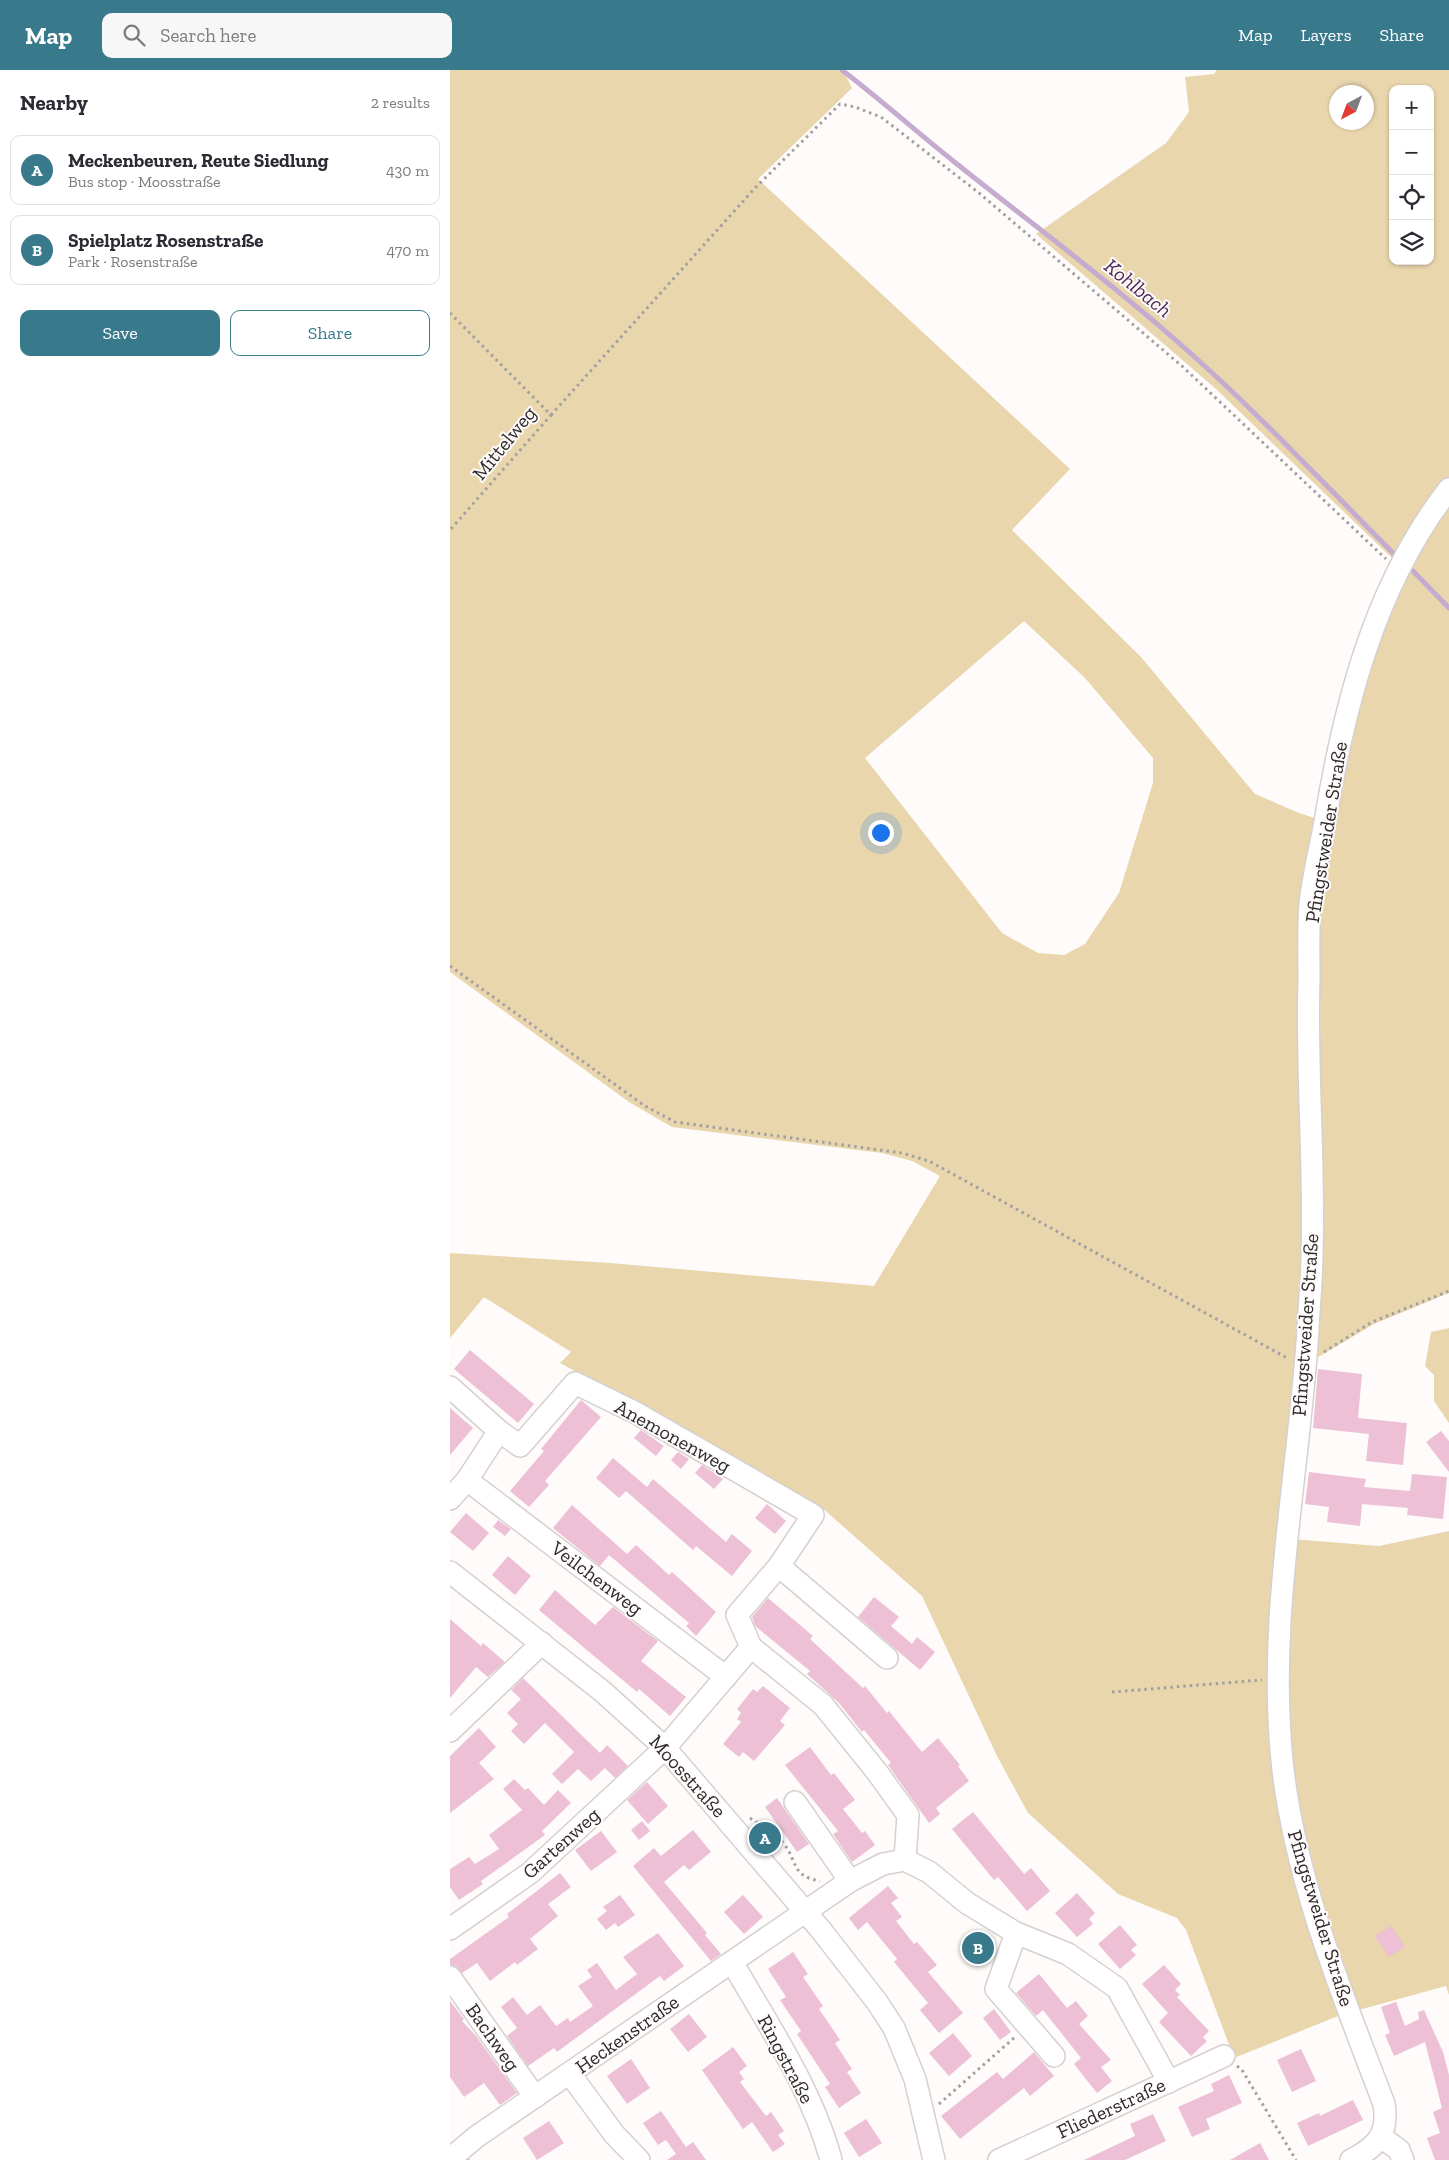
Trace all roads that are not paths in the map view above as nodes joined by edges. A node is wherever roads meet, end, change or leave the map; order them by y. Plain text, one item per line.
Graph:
1 (1449, 489) edge
2 (450, 1387) edge
3 (499, 1431) junction
4 (467, 1480) junction
5 (450, 1499) edge
6 (779, 1566) junction
7 (450, 1572) edge
8 (542, 1643) junction
9 (751, 1647) junction
10 (887, 1658) dead end
11 (726, 1676) junction
12 (450, 1731) edge
13 (665, 1748) junction
14 (796, 1802) dead end
15 (905, 1860) junction
16 (850, 1881) junction
17 (806, 1913) junction
18 (450, 1929) edge
19 (1016, 1933) junction
20 (732, 1962) junction
21 (450, 1977) edge
22 (1054, 2056) dead end
23 (1224, 2056) road end
24 (570, 2074) junction
25 (1169, 2082) junction
26 (535, 2097) junction
27 (1381, 2137) junction
28 (450, 2160) edge
29 (639, 2160) edge
30 (831, 2160) edge
31 (934, 2160) edge
32 (999, 2160) edge
33 (1351, 2160) edge
34 (1403, 2160) edge

1 - 27 street, Pfingstweider Straße
2 - 3 street, Anemonenweg
3 - 4 street
3 - 6 street, Anemonenweg
4 - 5 street
4 - 11 street, Veilchenweg
6 - 9 street, Anemonenweg
6 - 10 street
7 - 8 street, Moosstraße
8 - 12 street
8 - 13 street, Moosstraße
9 - 11 street
9 - 15 street, Anemonenweg
11 - 13 street
13 - 17 street, Moosstraße
13 - 18 street, Gartenweg
14 - 16 street
15 - 16 street, Heckenstraße
15 - 19 street
16 - 17 street, Heckenstraße
17 - 20 street, Heckenstraße
17 - 31 street, Moosstraße
19 - 22 street
19 - 25 street
20 - 24 street, Heckenstraße
20 - 30 street, Ringstraße
21 - 26 street, Bachweg
23 - 25 street, Fliederstraße
24 - 26 street, Heckenstraße
24 - 29 street
25 - 32 street, Fliederstraße
26 - 28 street, Heckenstraße
27 - 33 street
27 - 34 street

